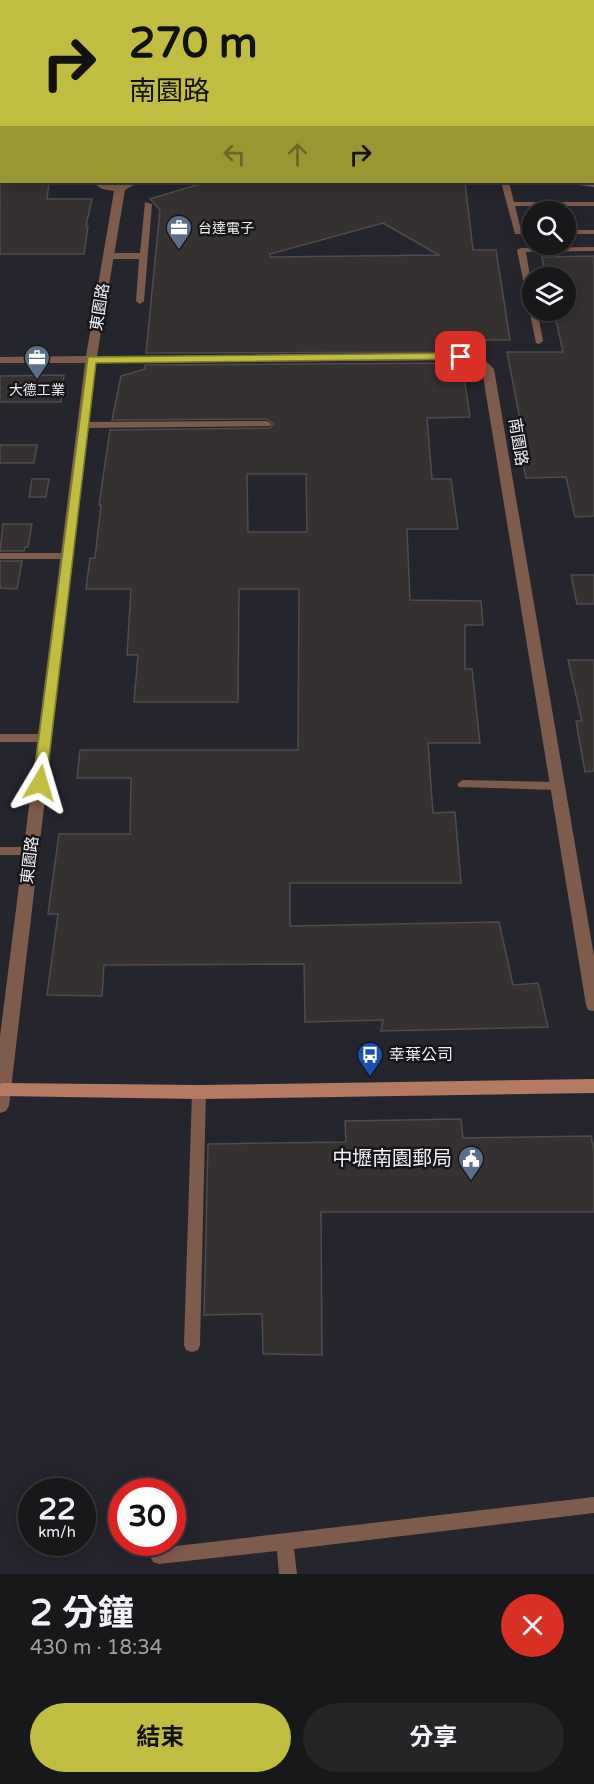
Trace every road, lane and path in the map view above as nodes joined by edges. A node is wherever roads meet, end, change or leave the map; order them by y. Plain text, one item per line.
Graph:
1 (98, 183) edge
2 (505, 183) edge
3 (127, 185) edge
4 (148, 204) dead end
5 (511, 204) junction
6 (594, 204) edge
7 (522, 232) edge
8 (576, 232) edge
9 (594, 232) edge
10 (594, 249) edge
11 (108, 256) junction
12 (145, 256) junction
13 (524, 267) edge
14 (140, 301) dead end
15 (535, 321) edge
16 (539, 341) dead end
17 (0, 360) edge
18 (91, 360) junction
19 (267, 424) dead end
20 (83, 425) junction
21 (0, 556) edge
22 (67, 556) junction
23 (0, 738) edge
24 (45, 738) junction
25 (463, 784) dead end
26 (558, 786) junction
27 (0, 851) edge
28 (31, 851) junction
29 (594, 1005) edge
30 (594, 1086) edge
31 (199, 1092) junction
32 (1, 1098) edge
33 (192, 1345) dead end
34 (594, 1505) edge
35 (284, 1541) junction
36 (186, 1553) edge
37 (288, 1574) edge

1 - 3 street, 東園路
2 - 5 lane
3 - 11 street, 東園路
4 - 12 lane
5 - 6 lane
5 - 7 lane
8 - 9 lane
10 - 13 lane
11 - 12 lane
11 - 18 street, 東園路
12 - 14 lane
15 - 16 lane
17 - 18 street, 南園路
18 - 20 street, 東園路
18 - 26 street, 南園路
19 - 20 lane
20 - 22 street, 東園路
21 - 22 lane
22 - 24 street, 東園路
23 - 24 lane
24 - 28 street, 東園路
25 - 26 lane
26 - 29 street, 南園路
27 - 28 lane
28 - 32 street, 東園路
30 - 31 street
31 - 32 street
31 - 33 lane
34 - 35 lane
35 - 36 lane
35 - 37 lane

